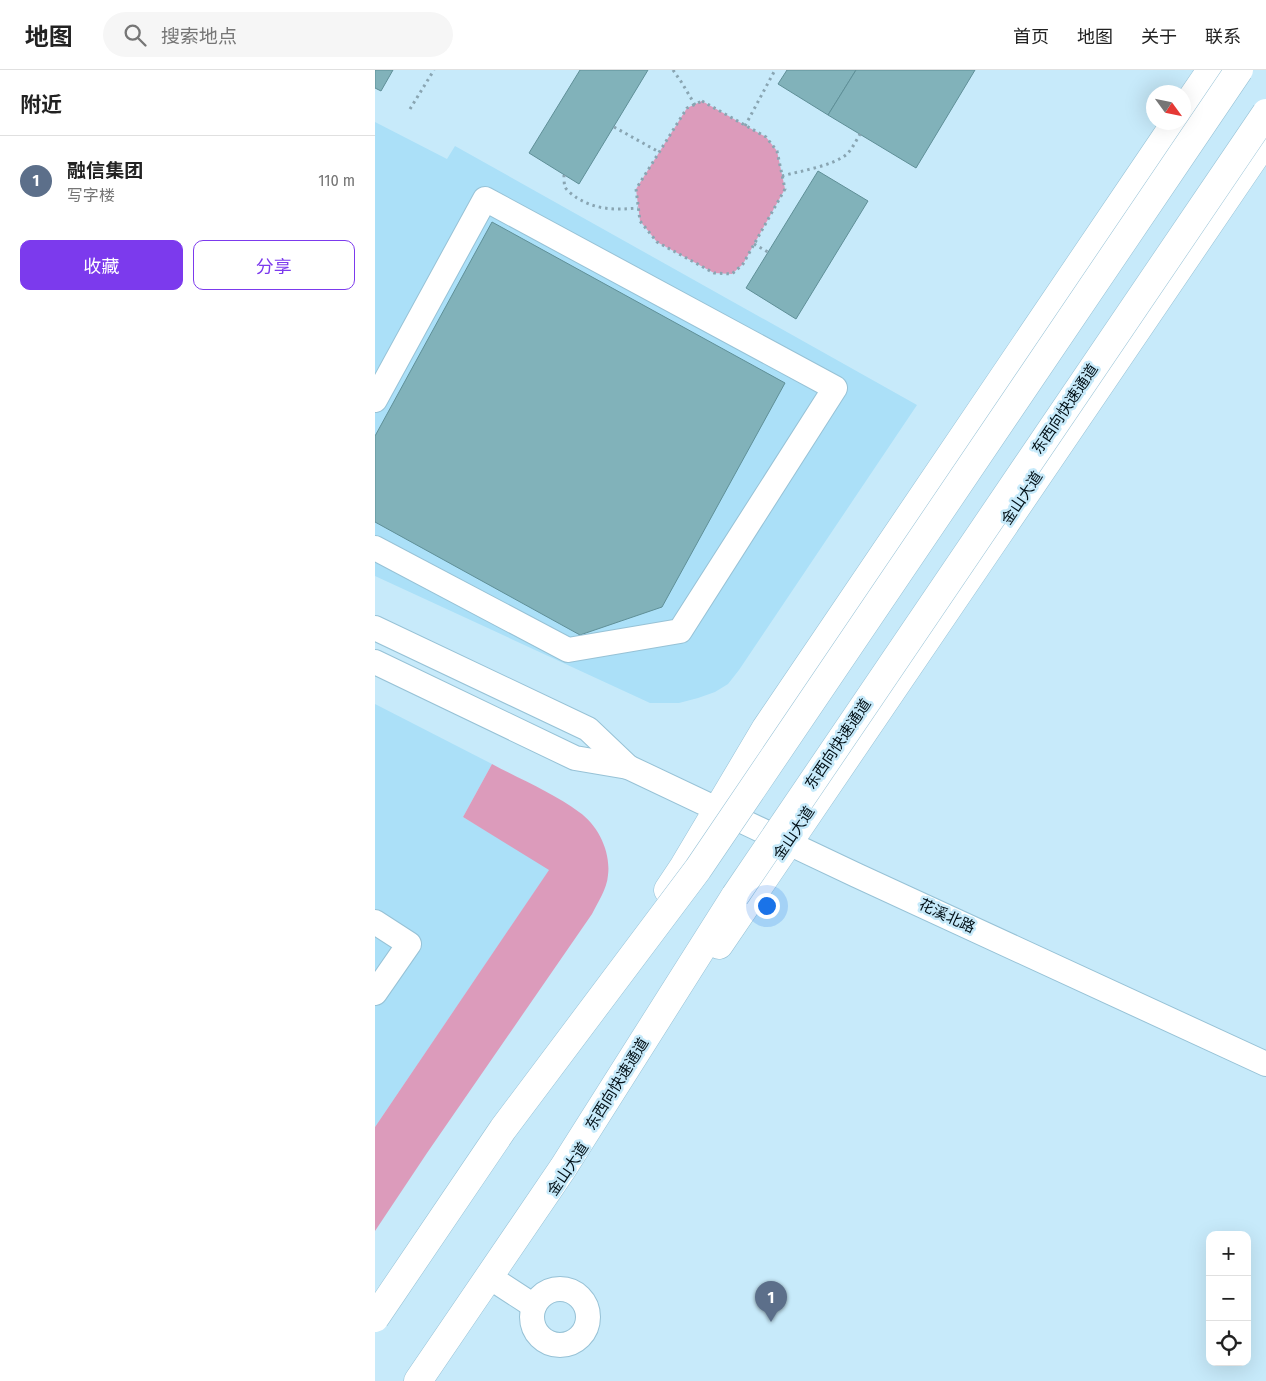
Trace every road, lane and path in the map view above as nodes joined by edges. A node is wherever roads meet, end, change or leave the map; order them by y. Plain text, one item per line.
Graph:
1 (434, 70) edge
2 (673, 70) edge
3 (775, 70) edge
4 (1211, 70) edge
5 (1239, 70) edge
6 (1191, 99) edge
7 (695, 105) junction
8 (410, 109) dead end
9 (1266, 113) edge
10 (745, 126) junction
11 (614, 127) dead end
12 (1171, 130) edge
13 (860, 134) dead end
14 (1266, 140) edge
15 (659, 152) junction
16 (564, 175) dead end
17 (782, 176) junction
18 (638, 208) junction
19 (754, 244) junction
20 (768, 252) dead end
21 (375, 400) edge
22 (375, 548) edge
23 (375, 628) edge
24 (375, 662) edge
25 (628, 767) junction
26 (718, 810) junction
27 (788, 843) junction
28 (375, 922) edge
29 (375, 993) edge
30 (1266, 1064) edge
31 (493, 1280) junction
32 (534, 1306) dead end
33 (375, 1318) edge
34 (375, 1326) edge
35 (418, 1381) edge
36 (429, 1381) edge

1 - 8 path
2 - 7 path
3 - 10 path
4 - 6 main road
5 - 33 main road, bridge
7 - 10 path
7 - 15 path
9 - 35 main road, 东西向快速通道, bridge
10 - 17 path
11 - 15 path
12 - 26 main road
13 - 17 path
14 - 27 main road, 金山大道
15 - 18 path
16 - 18 path
17 - 19 path
18 - 19 path
19 - 20 path
21 - 22 street
23 - 25 street
24 - 25 street
25 - 26 street, 花溪北路
26 - 27 street, 花溪北路
26 - 34 main road
27 - 30 street, 花溪北路
27 - 31 main road, 金山大道
28 - 29 street
31 - 32 street
31 - 36 main road, 金山大道

